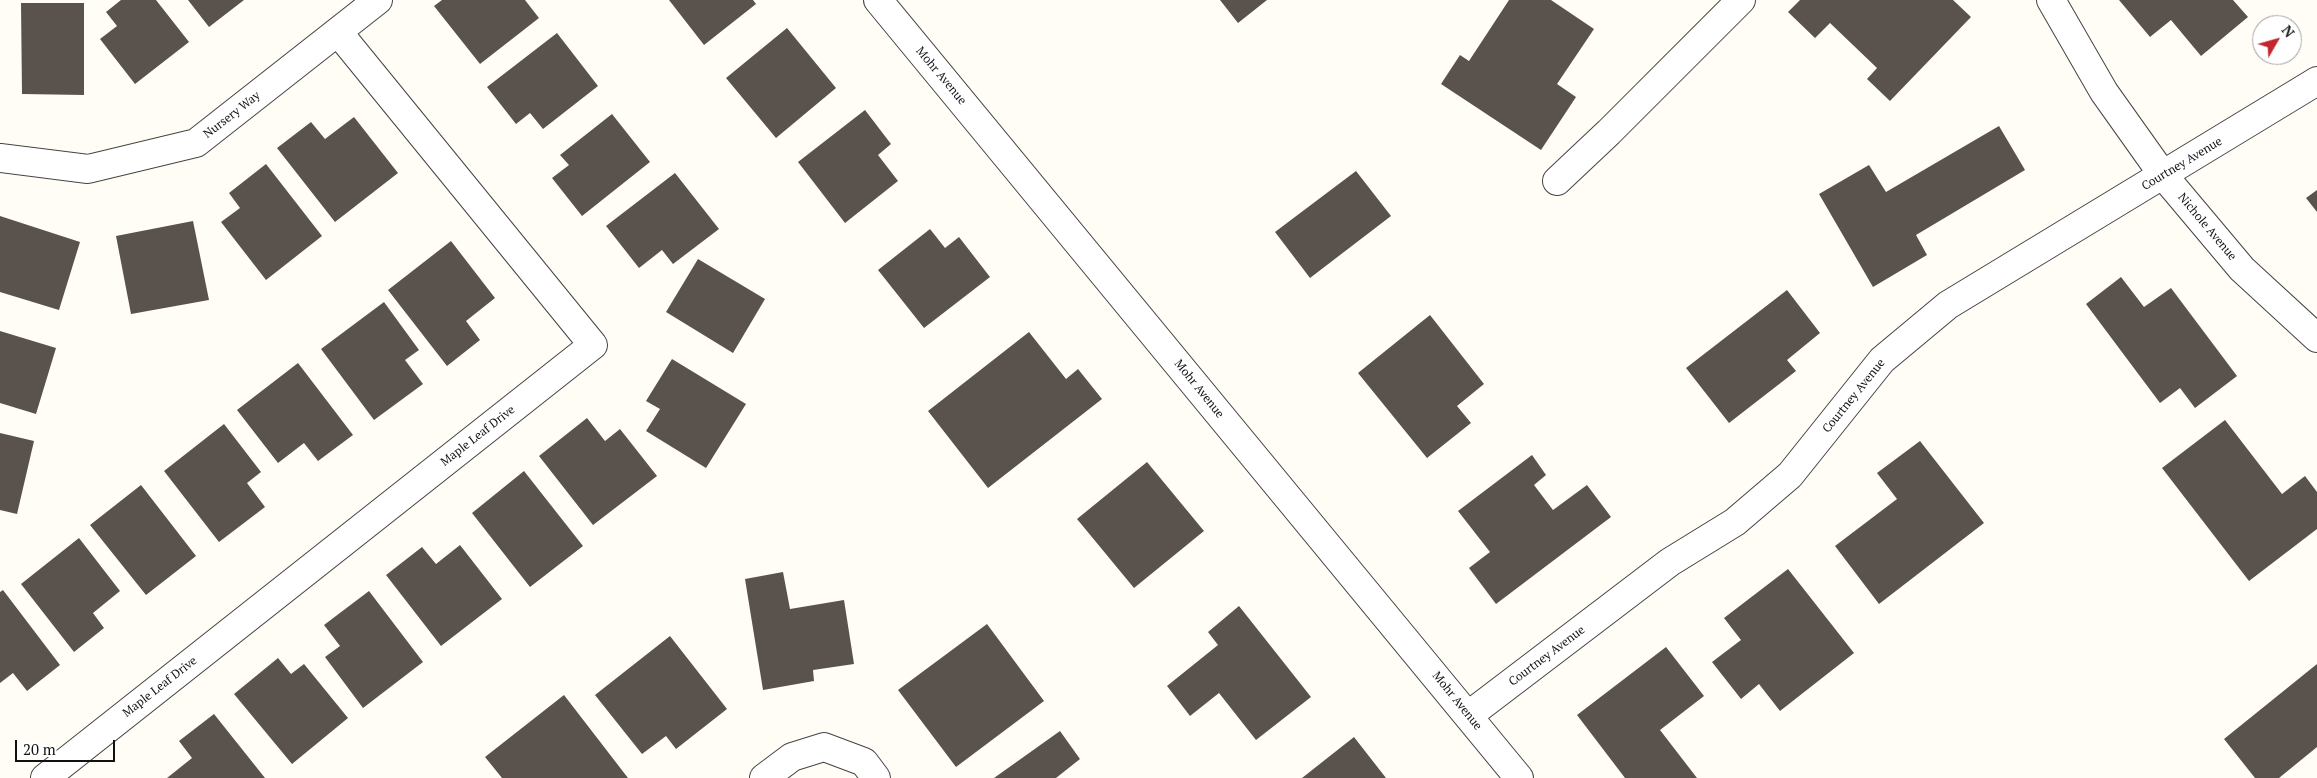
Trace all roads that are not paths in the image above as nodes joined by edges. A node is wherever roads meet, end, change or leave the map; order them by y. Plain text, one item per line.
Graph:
1 (378, 0) edge
2 (878, 0) edge
3 (1740, 0) edge
4 (2051, 0) edge
5 (338, 32) junction
6 (2317, 82) edge
7 (0, 158) edge
8 (2163, 175) junction
9 (1556, 181) dead end
10 (2317, 338) edge
11 (1469, 715) junction
12 (45, 778) edge
13 (764, 778) edge
14 (876, 778) edge
15 (1519, 778) edge

1 - 5 street, Nursery Way
2 - 11 street, Mohr Avenue
3 - 9 street
4 - 8 street, Nichole Avenue
5 - 7 street, Nursery Way
5 - 12 street, Maple Leaf Drive
6 - 8 street, Courtney Avenue
8 - 10 street, Nichole Avenue
8 - 11 street, Courtney Avenue
11 - 15 street, Mohr Avenue
13 - 14 street

